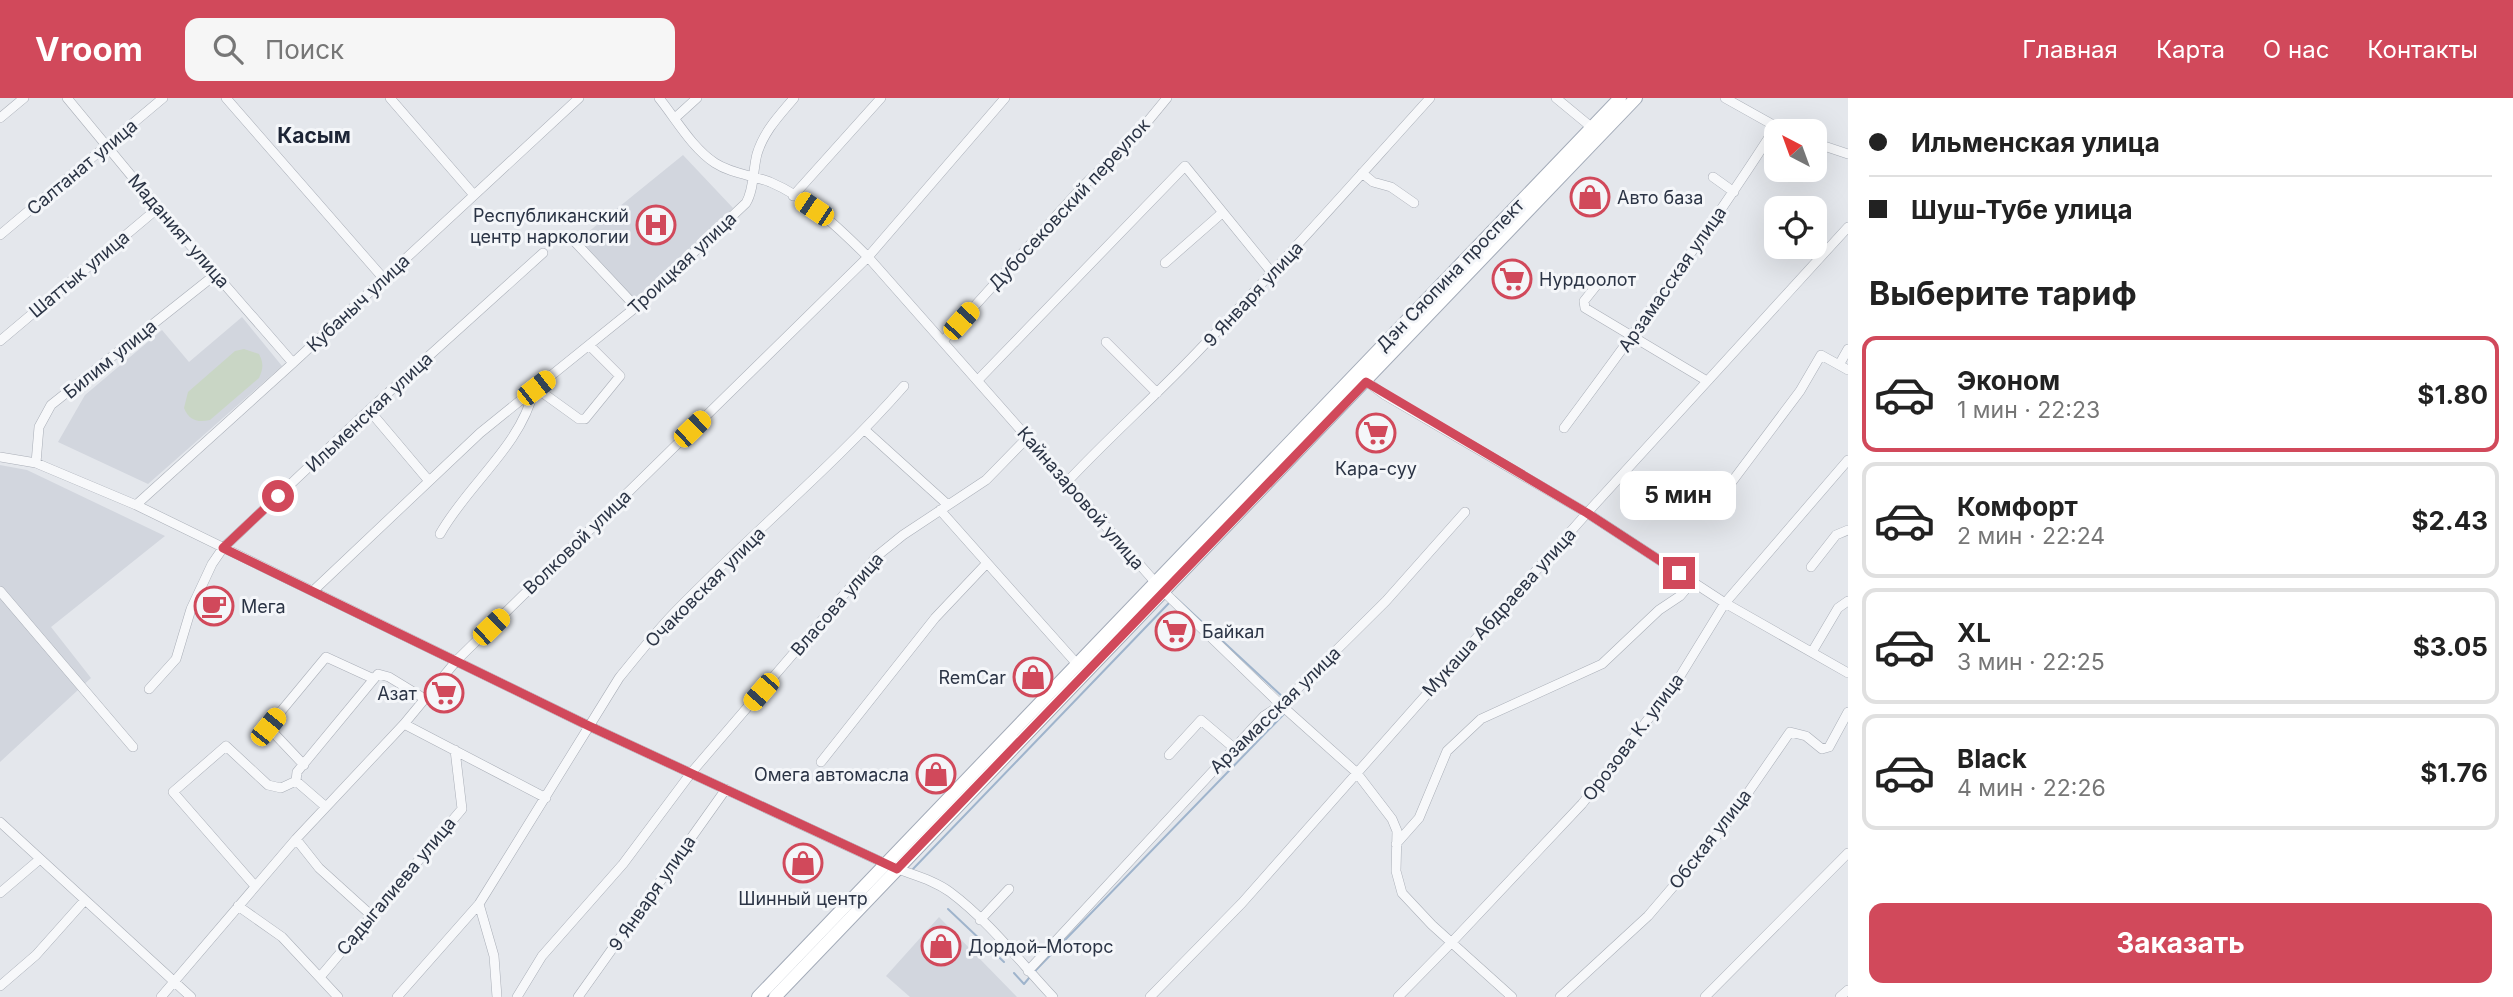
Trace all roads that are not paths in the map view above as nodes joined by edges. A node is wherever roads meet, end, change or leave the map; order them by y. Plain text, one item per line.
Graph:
1 (23, 98) edge
2 (67, 98) edge
3 (163, 98) edge
4 (226, 98) edge
5 (390, 98) edge
6 (560, 98) edge
7 (579, 98) edge
8 (659, 98) edge
9 (697, 98) edge
10 (794, 98) edge
11 (881, 98) edge
12 (1005, 98) edge
13 (1167, 98) edge
14 (1430, 98) edge
15 (1556, 98) edge
16 (1620, 98) edge
17 (1636, 98) edge
18 (1725, 98) edge
19 (569, 108) junction
20 (0, 118) edge
21 (675, 118) junction
22 (1764, 121) edge
23 (1596, 131) junction
24 (107, 146) junction
25 (1827, 147) edge
26 (1764, 151) edge
27 (1848, 154) edge
28 (1362, 173) junction
29 (752, 177) junction
30 (1713, 177) dead end
31 (1734, 192) junction
32 (474, 195) junction
33 (793, 196) junction
34 (1413, 203) dead end
35 (158, 208) junction
36 (1222, 213) junction
37 (1848, 227) edge
38 (0, 235) edge
39 (575, 242) dead end
40 (543, 253) dead end
41 (869, 257) junction
42 (1165, 262) dead end
43 (216, 274) junction
44 (1273, 274) junction
45 (384, 279) junction
46 (1596, 286) dead end
47 (636, 307) junction
48 (1632, 337) junction
49 (0, 341) edge
50 (943, 341) junction
51 (1106, 342) dead end
52 (590, 346) junction
53 (1848, 349) edge
54 (293, 363) junction
55 (1844, 367) edge
56 (1361, 377) junction
57 (978, 380) junction
58 (1707, 381) junction
59 (904, 386) dead end
60 (535, 389) junction
61 (1157, 393) junction
62 (369, 410) junction
63 (1564, 428) dead end
64 (865, 430) junction
65 (1028, 437) junction
66 (0, 457) edge
67 (1848, 460) edge
68 (36, 463) junction
69 (429, 481) junction
70 (1067, 482) junction
71 (136, 505) junction
72 (944, 508) junction
73 (1465, 512) dead end
74 (1587, 513) junction
75 (1707, 515) dead end
76 (1848, 530) edge
77 (440, 534) dead end
78 (223, 548) junction
79 (986, 563) junction
80 (1811, 567) dead end
81 (1692, 582) junction
82 (1159, 587) junction
83 (0, 591) edge
84 (313, 591) junction
85 (1848, 601) edge
86 (1725, 603) junction
87 (1812, 652) junction
88 (457, 660) junction
89 (1077, 664) junction
90 (1848, 673) edge
91 (374, 679) junction
92 (149, 690) dead end
93 (425, 699) junction
94 (1281, 705) junction
95 (1848, 712) edge
96 (404, 724) junction
97 (589, 726) junction
98 (1019, 733) junction
99 (134, 747) dead end
100 (1234, 748) junction
101 (454, 750) junction
102 (1169, 755) dead end
103 (821, 762) dead end
104 (304, 765) junction
105 (1356, 772) junction
106 (691, 774) junction
107 (296, 781) junction
108 (726, 789) junction
109 (546, 798) junction
110 (326, 807) junction
111 (0, 822) edge
112 (296, 839) junction
113 (1396, 844) junction
114 (1848, 853) edge
115 (40, 859) junction
116 (891, 867) junction
117 (256, 886) junction
118 (1009, 889) dead end
119 (0, 893) edge
120 (85, 900) junction
121 (479, 904) junction
122 (238, 906) junction
123 (372, 916) junction
124 (980, 920) junction
125 (1452, 943) junction
126 (1028, 971) junction
127 (320, 977) junction
128 (174, 982) junction
129 (0, 986) edge
130 (1848, 990) edge
131 (161, 997) edge
132 (191, 997) edge
133 (338, 997) edge
134 (397, 997) edge
135 (497, 997) edge
136 (517, 997) edge
137 (578, 997) edge
138 (758, 997) edge
139 (775, 997) edge
140 (1053, 997) edge
141 (1150, 997) edge
142 (1398, 997) edge
143 (1511, 997) edge
144 (1560, 997) edge
145 (1705, 997) edge
146 (1840, 997) edge

1 - 20 street
2 - 24 street, Маданият улица
3 - 24 street, Салтанат улица
4 - 45 street
5 - 32 street
6 - 19 street
7 - 19 street, Кубаныч улица
8 - 21 street, Кайназаровой улица
9 - 21 street
10 - 29 street, Троицкая улица
11 - 33 street
12 - 41 street, Волковой улица
13 - 50 street, Дубосековский переулок
14 - 28 street, 9 Января улица
15 - 23 street
16 - 23 main road, Дэн Сяопина проспект
17 - 23 main road, Дэн Сяопина проспект
18 - 22 street
19 - 32 street, Кубаныч улица
21 - 29 street, Кайназаровой улица
23 - 56 main road, Дэн Сяопина проспект
24 - 35 street, Маданият улица
24 - 38 street, Салтанат улица
25 - 27 street
26 - 31 street, Арзамасская улица
28 - 34 street
28 - 44 street, 9 Января улица
29 - 33 street, Кайназаровой улица
29 - 47 street, Троицкая улица
30 - 31 street
31 - 48 street, Арзамасская улица
32 - 45 street, Кубаныч улица
33 - 41 street, Кайназаровой улица
35 - 43 street, Маданият улица
35 - 49 street, Шаттык улица
36 - 42 street
36 - 44 street
36 - 57 street
37 - 58 street, Мукаша Абдраева улица
39 - 47 street
40 - 62 street, Ильменская улица
41 - 50 street, Кайназаровой улица
41 - 88 street, Волковой улица
43 - 54 street, Маданият улица
43 - 68 street, Билим улица
44 - 61 street, 9 Января улица
45 - 54 street, Кубаныч улица
46 - 48 street
47 - 52 street, Троицкая улица
48 - 58 street
48 - 63 street, Арзамасская улица
50 - 57 street, Кайназаровой улица
51 - 61 street
52 - 60 street, Троицкая улица
52 - 60 street
53 - 55 street
54 - 71 street, Кубаныч улица
55 - 75 street
56 - 74 street
56 - 82 main road, Дэн Сяопина проспект
57 - 65 street, Кайназаровой улица
58 - 74 street, Мукаша Абдраева улица
59 - 64 street, Очаковская улица
60 - 69 street, Троицкая улица
60 - 77 street
61 - 70 street, 9 Января улица
62 - 69 street
62 - 78 street, Ильменская улица
64 - 72 street
64 - 97 street, Очаковская улица
65 - 70 street, Кайназаровой улица
65 - 72 street, Власова улица
66 - 68 street
67 - 86 street, Орозова К. улица
68 - 71 street
69 - 84 street, Троицкая улица
70 - 82 street, Кайназаровой улица
71 - 78 street
72 - 79 street
72 - 106 street, Власова улица
73 - 94 street, Арзамасская улица
74 - 81 street
74 - 105 street, Мукаша Абдраева улица
76 - 80 street
78 - 84 street
78 - 92 street, Ильменская улица
79 - 89 street
79 - 103 street
81 - 86 street
81 - 113 street
82 - 89 main road, Дэн Сяопина проспект
82 - 94 street, Кайназаровой улица
82 - 98 main road, Дэн Сяопина проспект
83 - 99 street
84 - 88 street
85 - 87 street
86 - 87 street
86 - 125 street, Орозова К. улица
87 - 90 street
88 - 93 street, Волковой улица
88 - 97 street
89 - 98 main road, Дэн Сяопина проспект
91 - 93 street
91 - 104 street
91 - 104 street
93 - 96 street, Волковой улица
94 - 100 street, Арзамасская улица
94 - 105 street, Кайназаровой улица
95 - 144 street, Обская улица
96 - 101 street
96 - 110 street, Волковой улица
97 - 106 street
97 - 109 street, Очаковская улица
98 - 116 main road, Дэн Сяопина проспект
100 - 102 street
100 - 126 street, Арзамасская улица
101 - 109 street
101 - 123 street, Садыгалиева улица
104 - 107 street
105 - 113 street, Кайназаровой улица
105 - 141 street, Мукаша Абдраева улица
106 - 108 street
106 - 136 street, Власова улица
107 - 110 street
107 - 117 street
108 - 116 street
108 - 137 street, 9 Января улица
109 - 121 street, Очаковская улица
110 - 112 street, Волковой улица
111 - 115 street
112 - 117 street, Волковой улица
112 - 123 street
113 - 125 street, Кайназаровой улица
114 - 145 street
115 - 119 street
115 - 120 street
116 - 124 street
116 - 138 main road, Дэн Сяопина проспект
116 - 139 main road, Дэн Сяопина проспект
117 - 122 street, Волковой улица
118 - 124 street
120 - 128 street
120 - 129 street
121 - 134 street, Очаковская улица
121 - 135 street
122 - 127 street
122 - 128 street, Волковой улица
123 - 127 street, Садыгалиева улица
124 - 126 street
125 - 142 street, Орозова К. улица
125 - 143 street, Кайназаровой улица
126 - 140 street
127 - 133 street
128 - 131 street, Волковой улица
128 - 132 street
130 - 146 street

